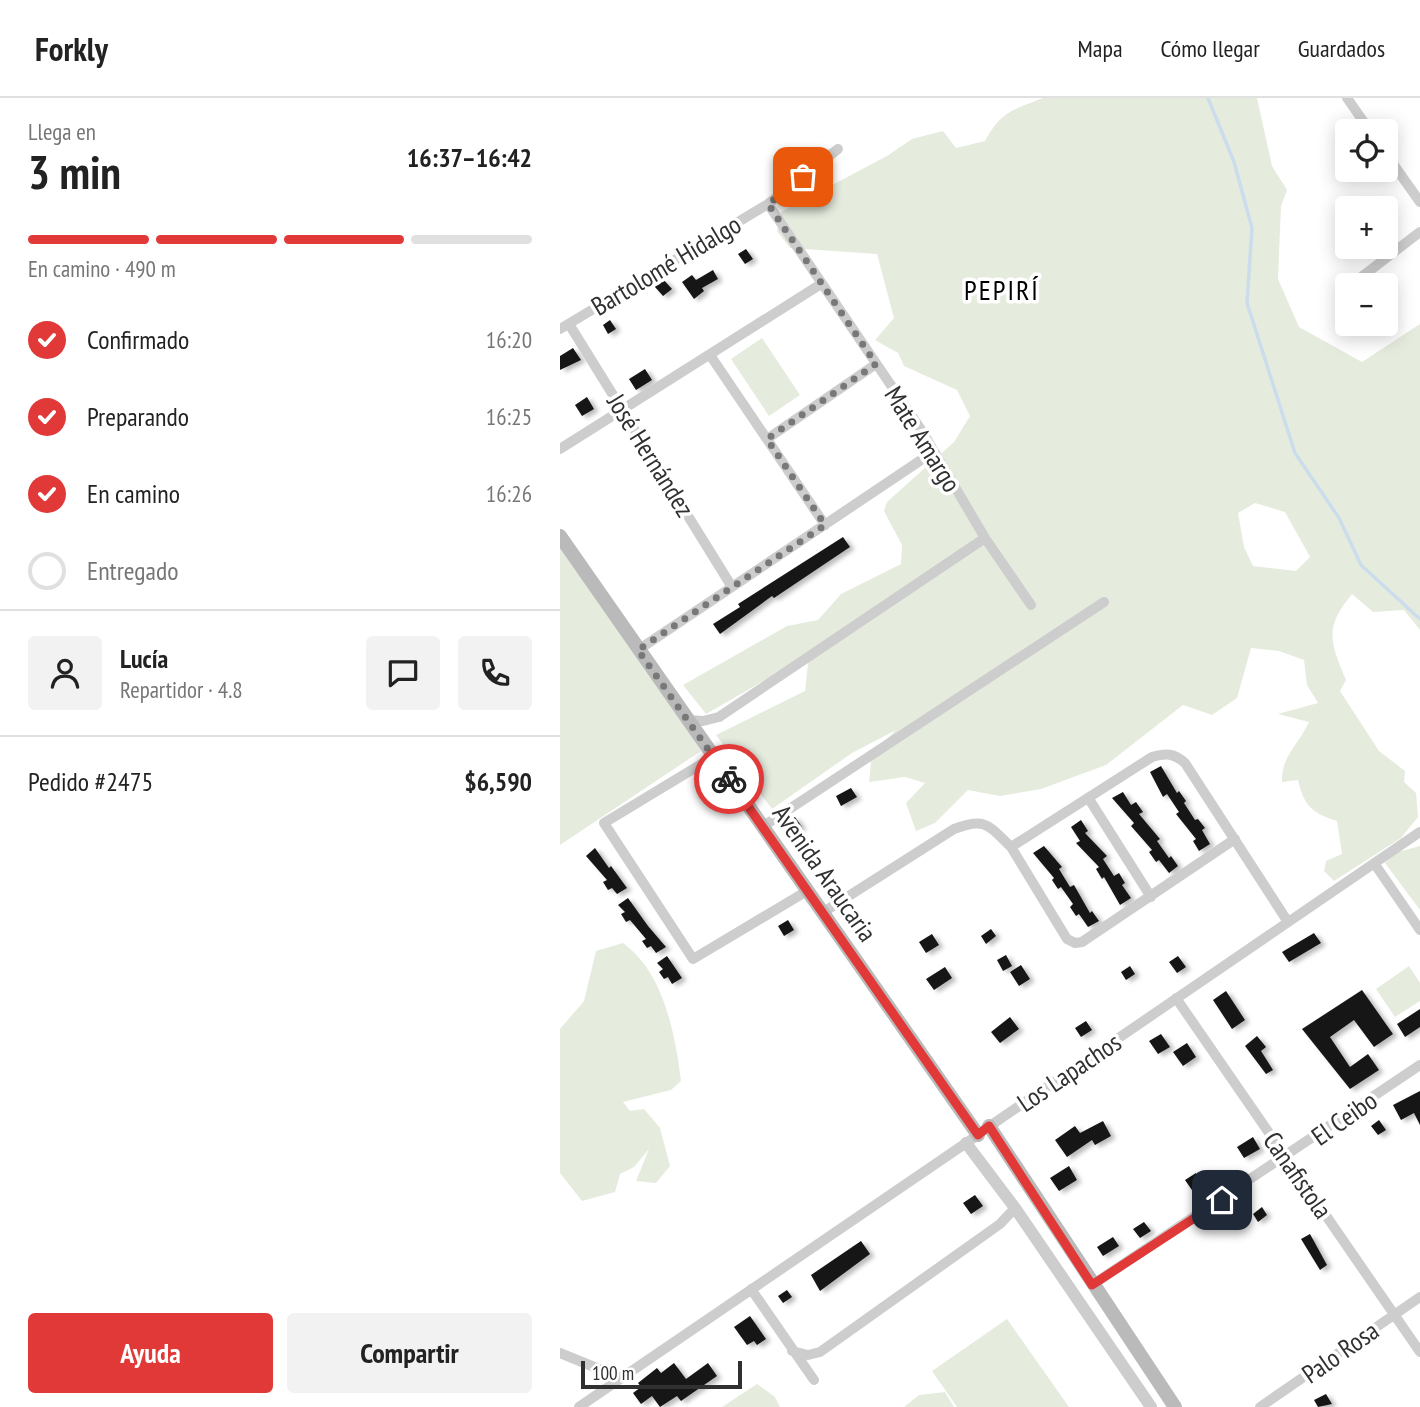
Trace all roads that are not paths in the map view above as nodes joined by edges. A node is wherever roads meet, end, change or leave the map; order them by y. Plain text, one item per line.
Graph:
1 (1347, 98) edge
2 (1362, 119) edge
3 (838, 149) dead end
4 (1398, 171) edge
5 (1420, 202) edge
6 (768, 204) junction
7 (1420, 232) edge
8 (1366, 273) edge
9 (821, 284) junction
10 (564, 327) edge
11 (710, 355) junction
12 (876, 364) junction
13 (624, 410) junction
14 (767, 439) junction
15 (560, 449) edge
16 (933, 452) junction
17 (825, 525) junction
18 (560, 536) edge
19 (985, 538) junction
20 (732, 587) junction
21 (1104, 602) dead end
22 (1031, 605) dead end
23 (638, 650) junction
24 (689, 720) junction
25 (713, 757) junction
26 (1089, 799) junction
27 (762, 827) junction
28 (1420, 832) edge
29 (1235, 839) junction
30 (1011, 847) junction
31 (1374, 863) junction
32 (807, 891) junction
33 (1151, 897) junction
34 (822, 913) junction
35 (1288, 922) junction
36 (1420, 930) edge
37 (1176, 998) junction
38 (1420, 1065) edge
39 (978, 1134) junction
40 (1286, 1158) junction
41 (1015, 1208) junction
42 (1092, 1285) junction
43 (751, 1289) junction
44 (1420, 1297) edge
45 (1394, 1315) junction
46 (792, 1351) junction
47 (1420, 1352) edge
48 (560, 1353) edge
49 (621, 1378) junction
50 (814, 1380) dead end
51 (579, 1407) edge
52 (1151, 1407) edge
53 (1175, 1407) edge
54 (1260, 1407) edge

1 - 2 street
3 - 6 street, Bartolomé Hidalgo
4 - 5 street
6 - 9 street, Mate Amargo
6 - 10 street, Bartolomé Hidalgo
7 - 8 street
9 - 11 street
9 - 12 street, Mate Amargo
10 - 13 street, José Hernández
11 - 13 street
11 - 14 street
12 - 14 street
12 - 16 street, Mate Amargo
13 - 15 street
13 - 20 street, José Hernández
14 - 17 street
16 - 17 street
16 - 19 street, Mate Amargo
17 - 20 street
18 - 23 main road, Avenida Araucaria
19 - 22 street, Mate Amargo
19 - 24 street
20 - 23 street
21 - 27 street
23 - 24 main road, Avenida Araucaria
24 - 25 main road, Avenida Araucaria
25 - 27 main road, Avenida Araucaria
25 - 32 street
26 - 29 street
26 - 30 street
26 - 33 street
27 - 32 main road, Avenida Araucaria
28 - 31 street, Los Lapachos
29 - 33 street
29 - 35 street
30 - 33 street
30 - 34 street
31 - 35 street, Los Lapachos
31 - 36 street
32 - 34 main road, Avenida Araucaria
34 - 39 main road, Avenida Araucaria
35 - 37 street, Los Lapachos
37 - 39 street, Los Lapachos
37 - 40 street, Canafistola
38 - 40 street, El Ceibo
39 - 41 street, Avenida Araucaria
39 - 42 main road, Avenida Araucaria
39 - 43 street, Los Lapachos
40 - 42 street, El Ceibo
40 - 45 street, Canafistola
41 - 46 street
41 - 52 street, Avenida Araucaria
42 - 53 main road, Avenida Araucaria
43 - 46 street
43 - 49 street, Los Lapachos
44 - 45 street, Palo Rosa
45 - 47 street, Canafistola
45 - 54 street, Palo Rosa
46 - 50 street
48 - 49 street
49 - 51 street, Los Lapachos

